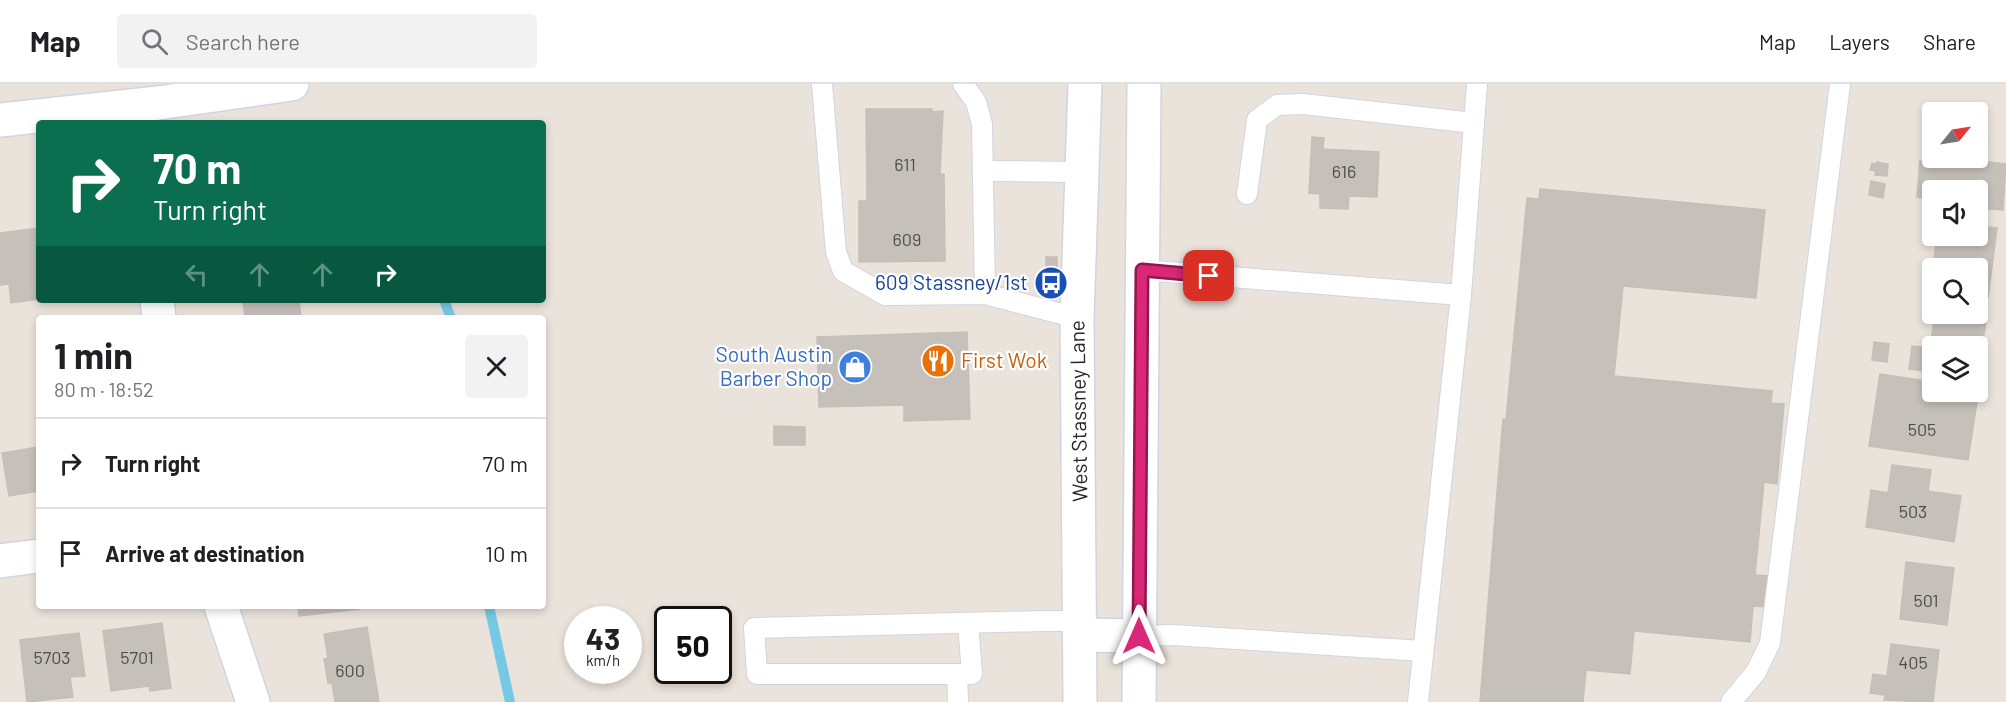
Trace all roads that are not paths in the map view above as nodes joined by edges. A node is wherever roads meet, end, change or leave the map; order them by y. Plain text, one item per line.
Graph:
1 (292, 84) edge
2 (822, 84) edge
3 (830, 84) edge
4 (963, 84) edge
5 (1085, 84) edge
6 (1143, 84) edge
7 (1477, 84) edge
8 (1840, 84) edge
9 (136, 114) edge
10 (0, 120) edge
11 (1474, 123) junction
12 (983, 171) junction
13 (1080, 172) junction
14 (1247, 194) dead end
15 (1142, 270) junction
16 (985, 294) junction
17 (1461, 295) junction
18 (1077, 318) junction
19 (36, 556) edge
20 (0, 561) edge
21 (222, 609) edge
22 (968, 623) junction
23 (1082, 628) junction
24 (1139, 636) junction
25 (1423, 651) junction
26 (957, 674) junction
27 (253, 702) edge
28 (958, 702) edge
29 (1080, 702) edge
30 (1139, 702) edge
31 (1418, 702) edge
32 (1731, 702) edge

1 - 9 main road
2 - 3 lane
2 - 16 lane
4 - 12 lane
5 - 13 main road, West Stassney Lane
6 - 15 main road
7 - 11 lane
8 - 32 lane
9 - 10 main road
11 - 14 lane
11 - 17 lane
12 - 13 lane
12 - 16 lane
13 - 18 main road, West Stassney Lane
15 - 17 lane
15 - 24 main road
16 - 18 lane
17 - 25 lane
18 - 23 main road, West Stassney Lane
19 - 20 main road
21 - 27 main road
22 - 23 lane
22 - 26 lane
22 - 26 lane
23 - 24 main road
23 - 29 main road, West Stassney Lane
24 - 25 lane
24 - 30 main road
25 - 31 lane
26 - 28 lane

